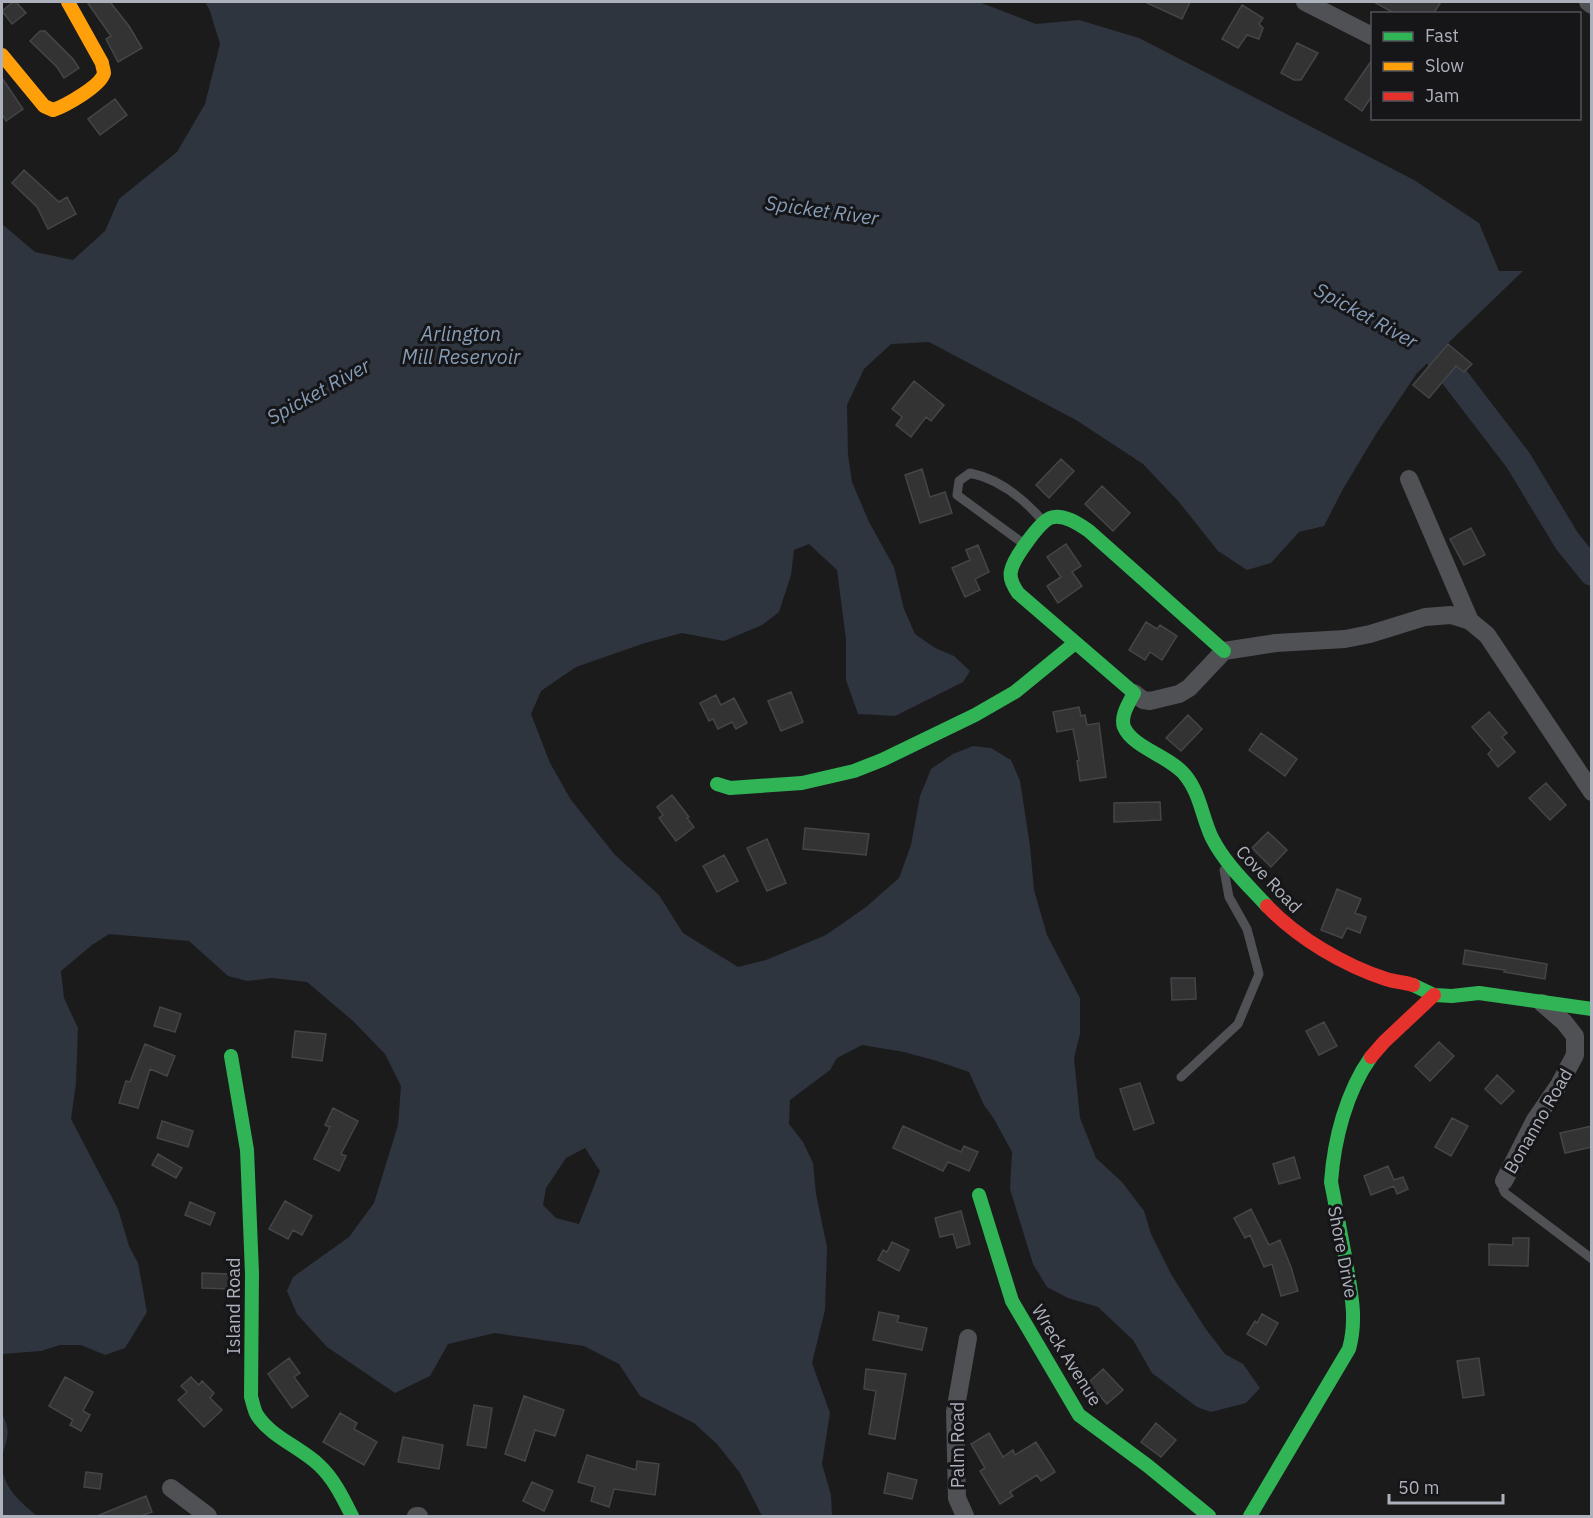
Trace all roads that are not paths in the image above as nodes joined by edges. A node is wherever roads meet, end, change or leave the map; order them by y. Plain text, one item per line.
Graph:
1 (68, 2) edge
2 (1311, 3) edge
3 (1371, 35) edge
4 (2, 55) edge
5 (1409, 479) dead end
6 (1044, 522) junction
7 (1026, 546) junction
8 (1470, 621) junction
9 (1075, 643) junction
10 (1224, 651) junction
11 (1134, 693) junction
12 (723, 786) dead end
13 (1592, 792) edge
14 (1220, 854) junction
15 (1434, 995) junction
16 (1542, 1003) junction
17 (1592, 1009) edge
18 (231, 1056) dead end
19 (1181, 1077) dead end
20 (1504, 1181) joint
21 (979, 1195) dead end
22 (1592, 1259) edge
23 (968, 1338) dead end
24 (171, 1488) dead end
25 (208, 1516) edge
26 (352, 1516) edge
27 (965, 1516) edge
28 (1209, 1516) edge
29 (1250, 1516) edge

1 - 4 street
2 - 3 street
5 - 8 street
6 - 7 street
6 - 7 lane
6 - 10 street
7 - 9 street
8 - 10 street
8 - 13 street
9 - 11 street
9 - 12 street
10 - 11 street
11 - 14 street, Cove Road
14 - 15 street, Cove Road
14 - 19 lane
15 - 16 street, Cove Road
15 - 29 street, Shore Drive
16 - 17 street, Cove Road
16 - 20 street, Bonanno Road
18 - 26 street, Island Road
20 - 22 lane
21 - 28 street, Wreck Avenue
23 - 27 street, Palm Road
24 - 25 street

